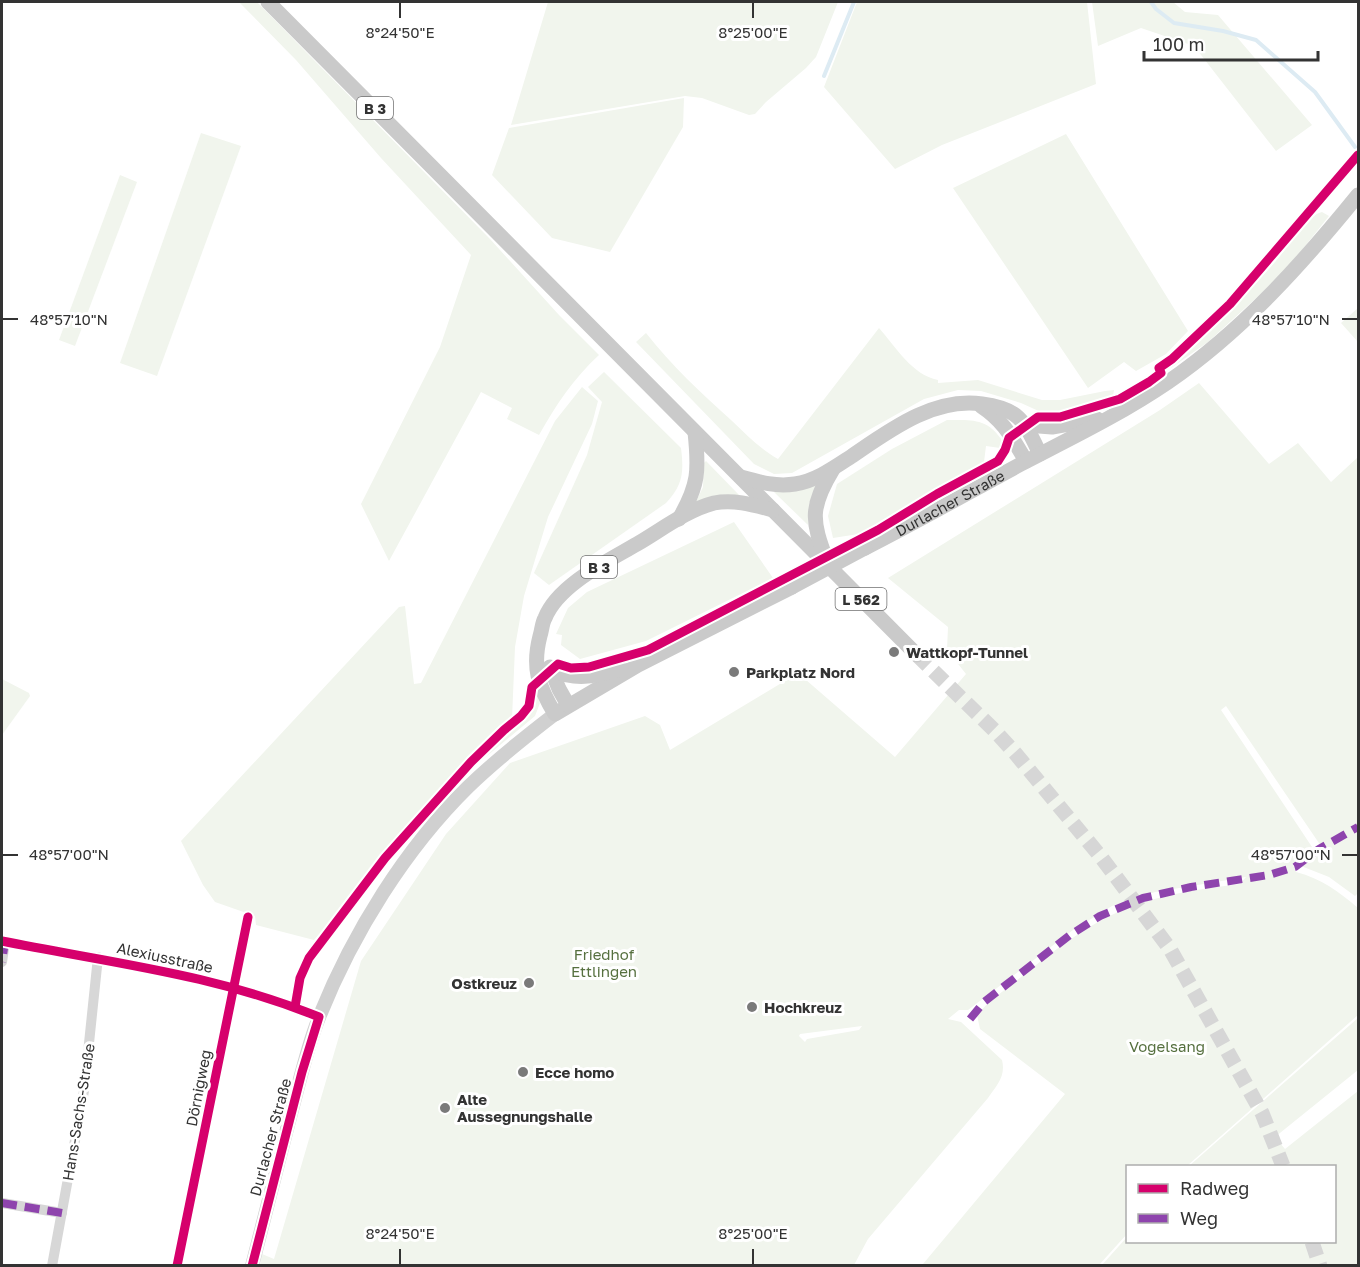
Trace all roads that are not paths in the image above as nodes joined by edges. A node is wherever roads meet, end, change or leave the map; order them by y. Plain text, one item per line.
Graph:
1 (268, 2) edge
2 (1356, 198) edge
3 (976, 403) junction
4 (1111, 417) junction
5 (1026, 425) junction
6 (695, 432) junction
7 (1033, 458) junction
8 (833, 469) junction
9 (741, 477) junction
10 (773, 510) junction
11 (679, 519) junction
12 (829, 566) junction
13 (541, 635) junction
14 (917, 655) tunnel mouth
15 (638, 665) junction
16 (551, 670) junction
17 (562, 709) junction
18 (248, 917) dead end
19 (4, 941) edge
20 (98, 957) junction
21 (2, 962) edge
22 (233, 987) junction
23 (319, 1017) junction
24 (2, 1203) edge
25 (62, 1213) junction
26 (52, 1266) edge
27 (177, 1266) edge
28 (252, 1266) edge

1 - 6 main road, B 3
2 - 4 main road, Durlacher Straße
3 - 5 main road
3 - 7 main road
3 - 8 main road
4 - 5 main road
4 - 7 main road, Durlacher Straße
5 - 7 main road
6 - 9 main road, B 3
6 - 11 main road
7 - 15 main road, Durlacher Straße, bridge
8 - 9 main road
8 - 12 main road
9 - 10 main road, L 562
10 - 11 main road
10 - 12 main road, L 562
11 - 13 main road, B 3
12 - 14 main road, L 562
13 - 16 main road
13 - 17 main road, B 3
15 - 16 main road
15 - 17 main road, Durlacher Straße
16 - 17 main road
17 - 23 main road, Durlacher Straße
18 - 22 street, Dörnigweg
19 - 20 street, Alexiusstraße
19 - 21 street
20 - 22 street, Alexiusstraße
20 - 25 street, Hans-Sachs-Straße
22 - 23 street, Alexiusstraße
22 - 27 street, Dörnigweg
23 - 28 main road, Durlacher Straße
24 - 25 street
25 - 26 street, Hans-Sachs-Straße

